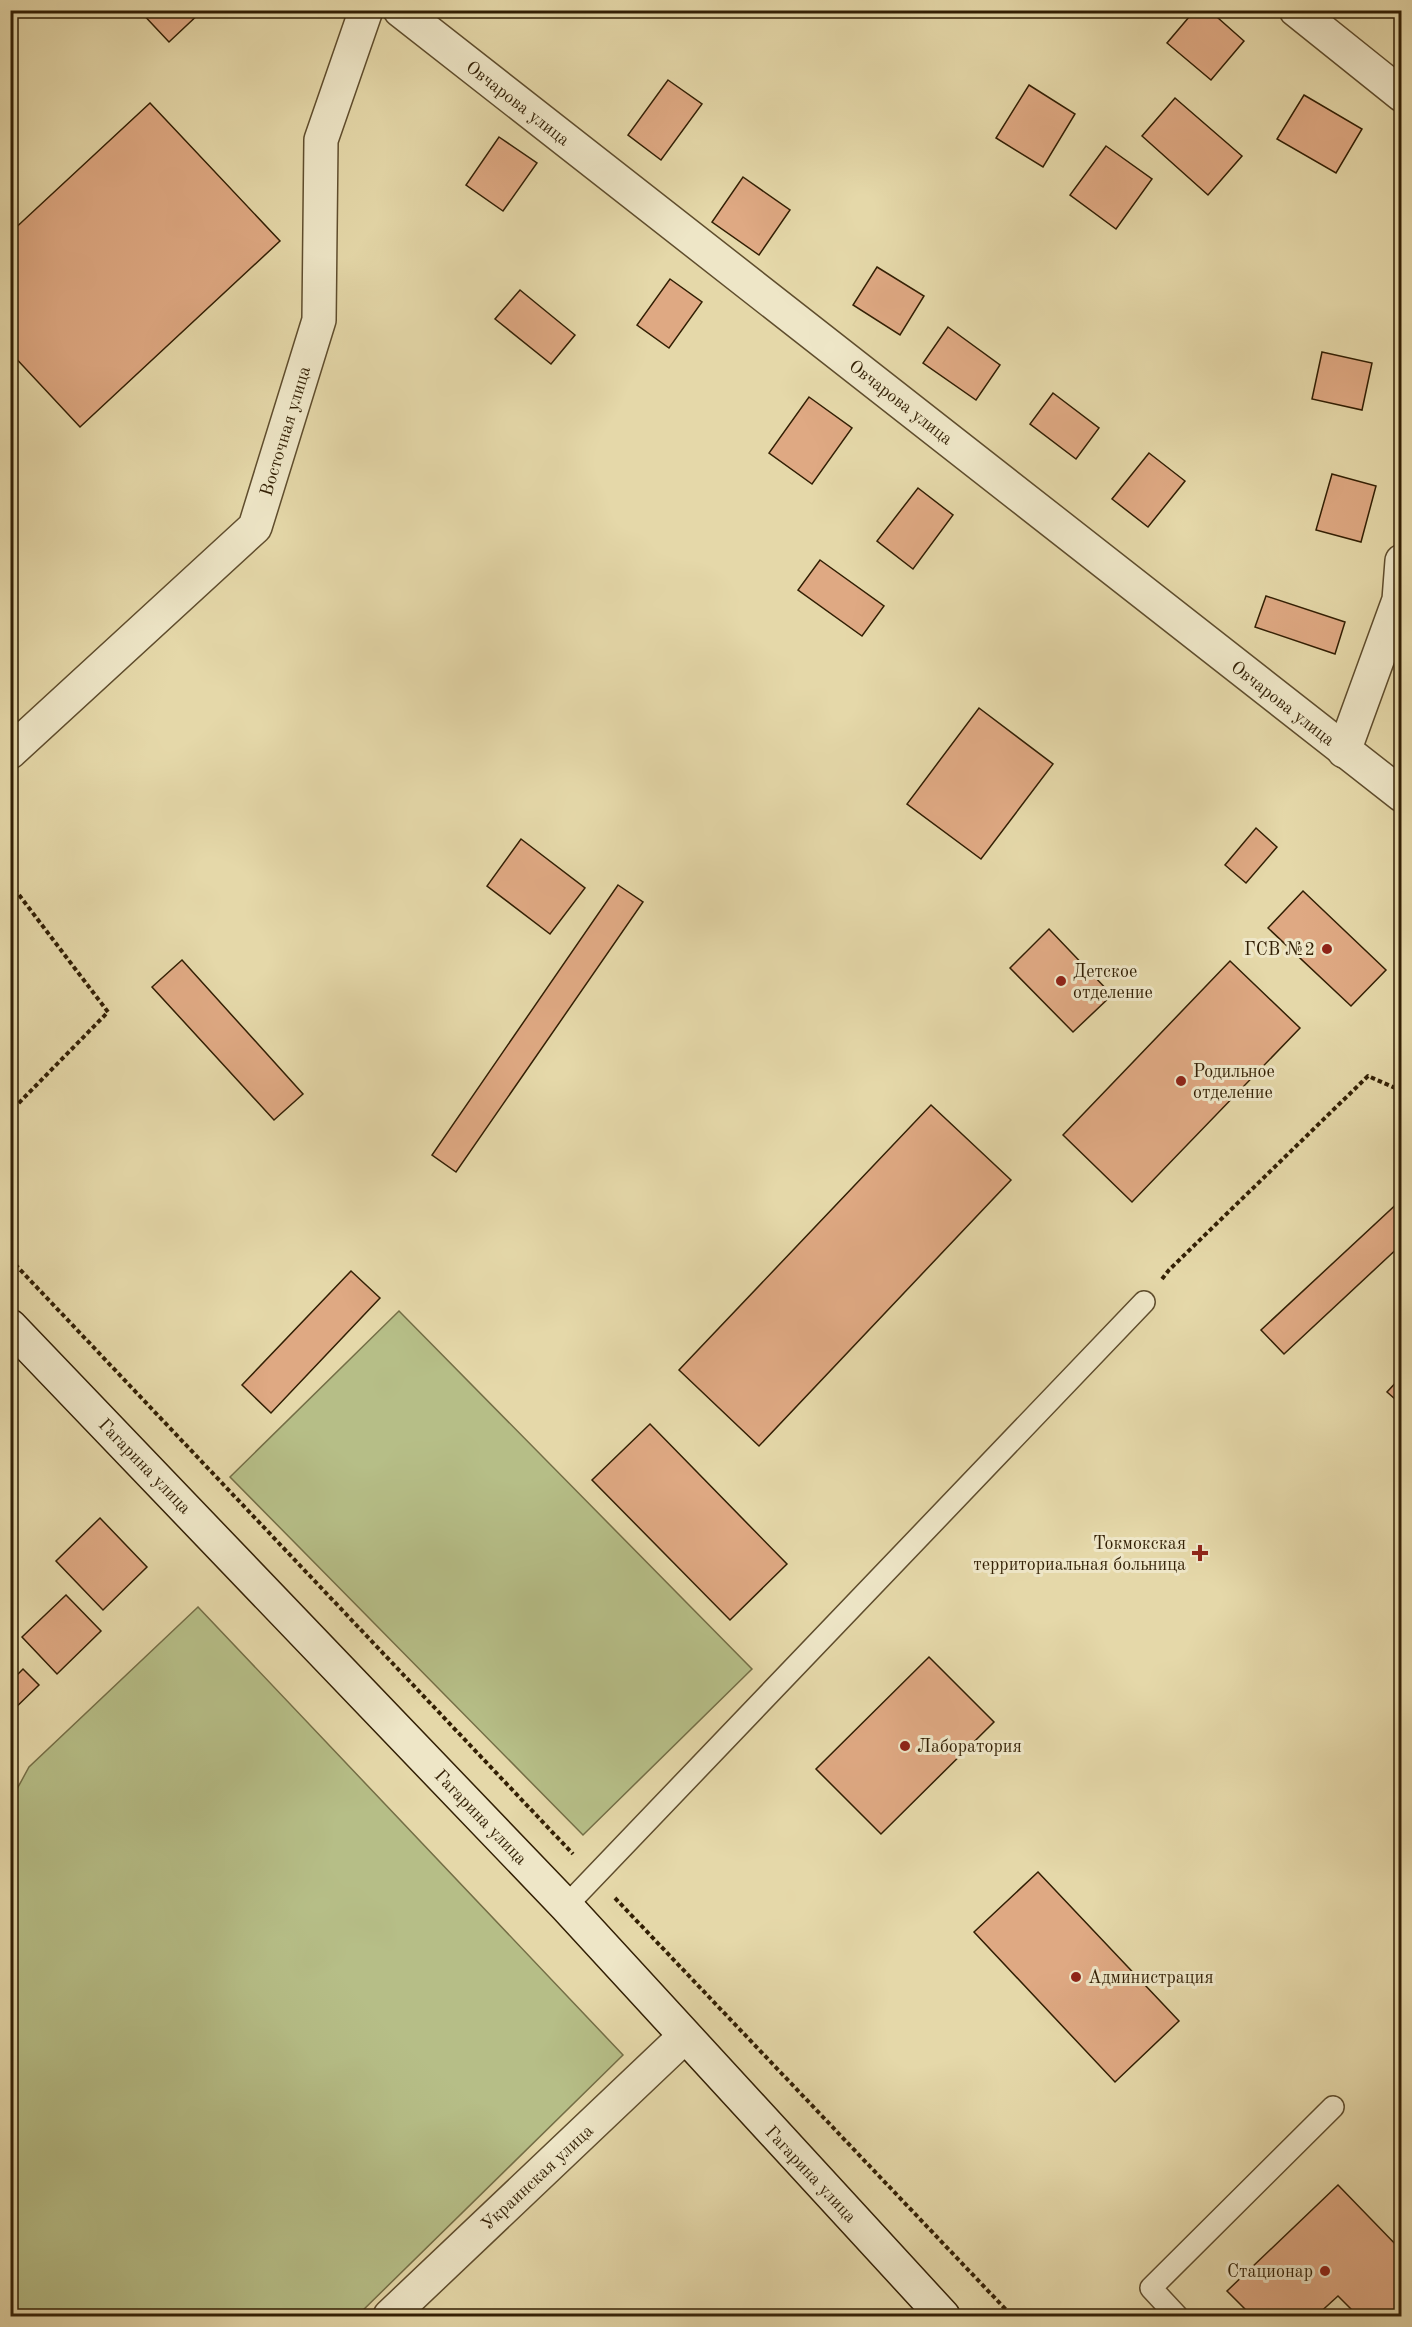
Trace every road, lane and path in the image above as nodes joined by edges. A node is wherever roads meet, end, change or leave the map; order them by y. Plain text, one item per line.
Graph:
1 (366, 10) edge
2 (400, 10) edge
3 (1296, 10) edge
4 (1401, 95) edge
5 (1401, 561) edge
6 (1344, 751) junction
7 (10, 752) edge
8 (1401, 795) edge
9 (10, 883) edge
10 (1401, 1091) edge
11 (10, 1112) edge
12 (10, 1259) edge
13 (1144, 1302) joint
14 (10, 1326) edge
15 (594, 1876) junction
16 (566, 1906) junction
17 (684, 2037) junction
18 (1333, 2107) dead end
19 (390, 2316) edge
20 (943, 2316) edge
21 (1012, 2316) edge
22 (1177, 2316) edge

1 - 7 street, Восточная улица
2 - 6 street, Овчарова улица
3 - 4 street
5 - 6 street
6 - 8 street, Овчарова улица
9 - 11 path
10 - 13 path
12 - 15 path
13 - 15 lane
14 - 16 street, Гагарина улица
15 - 16 lane
15 - 21 path
16 - 17 street, Гагарина улица
17 - 19 street, Украинская улица
17 - 20 street, Гагарина улица
18 - 22 lane

